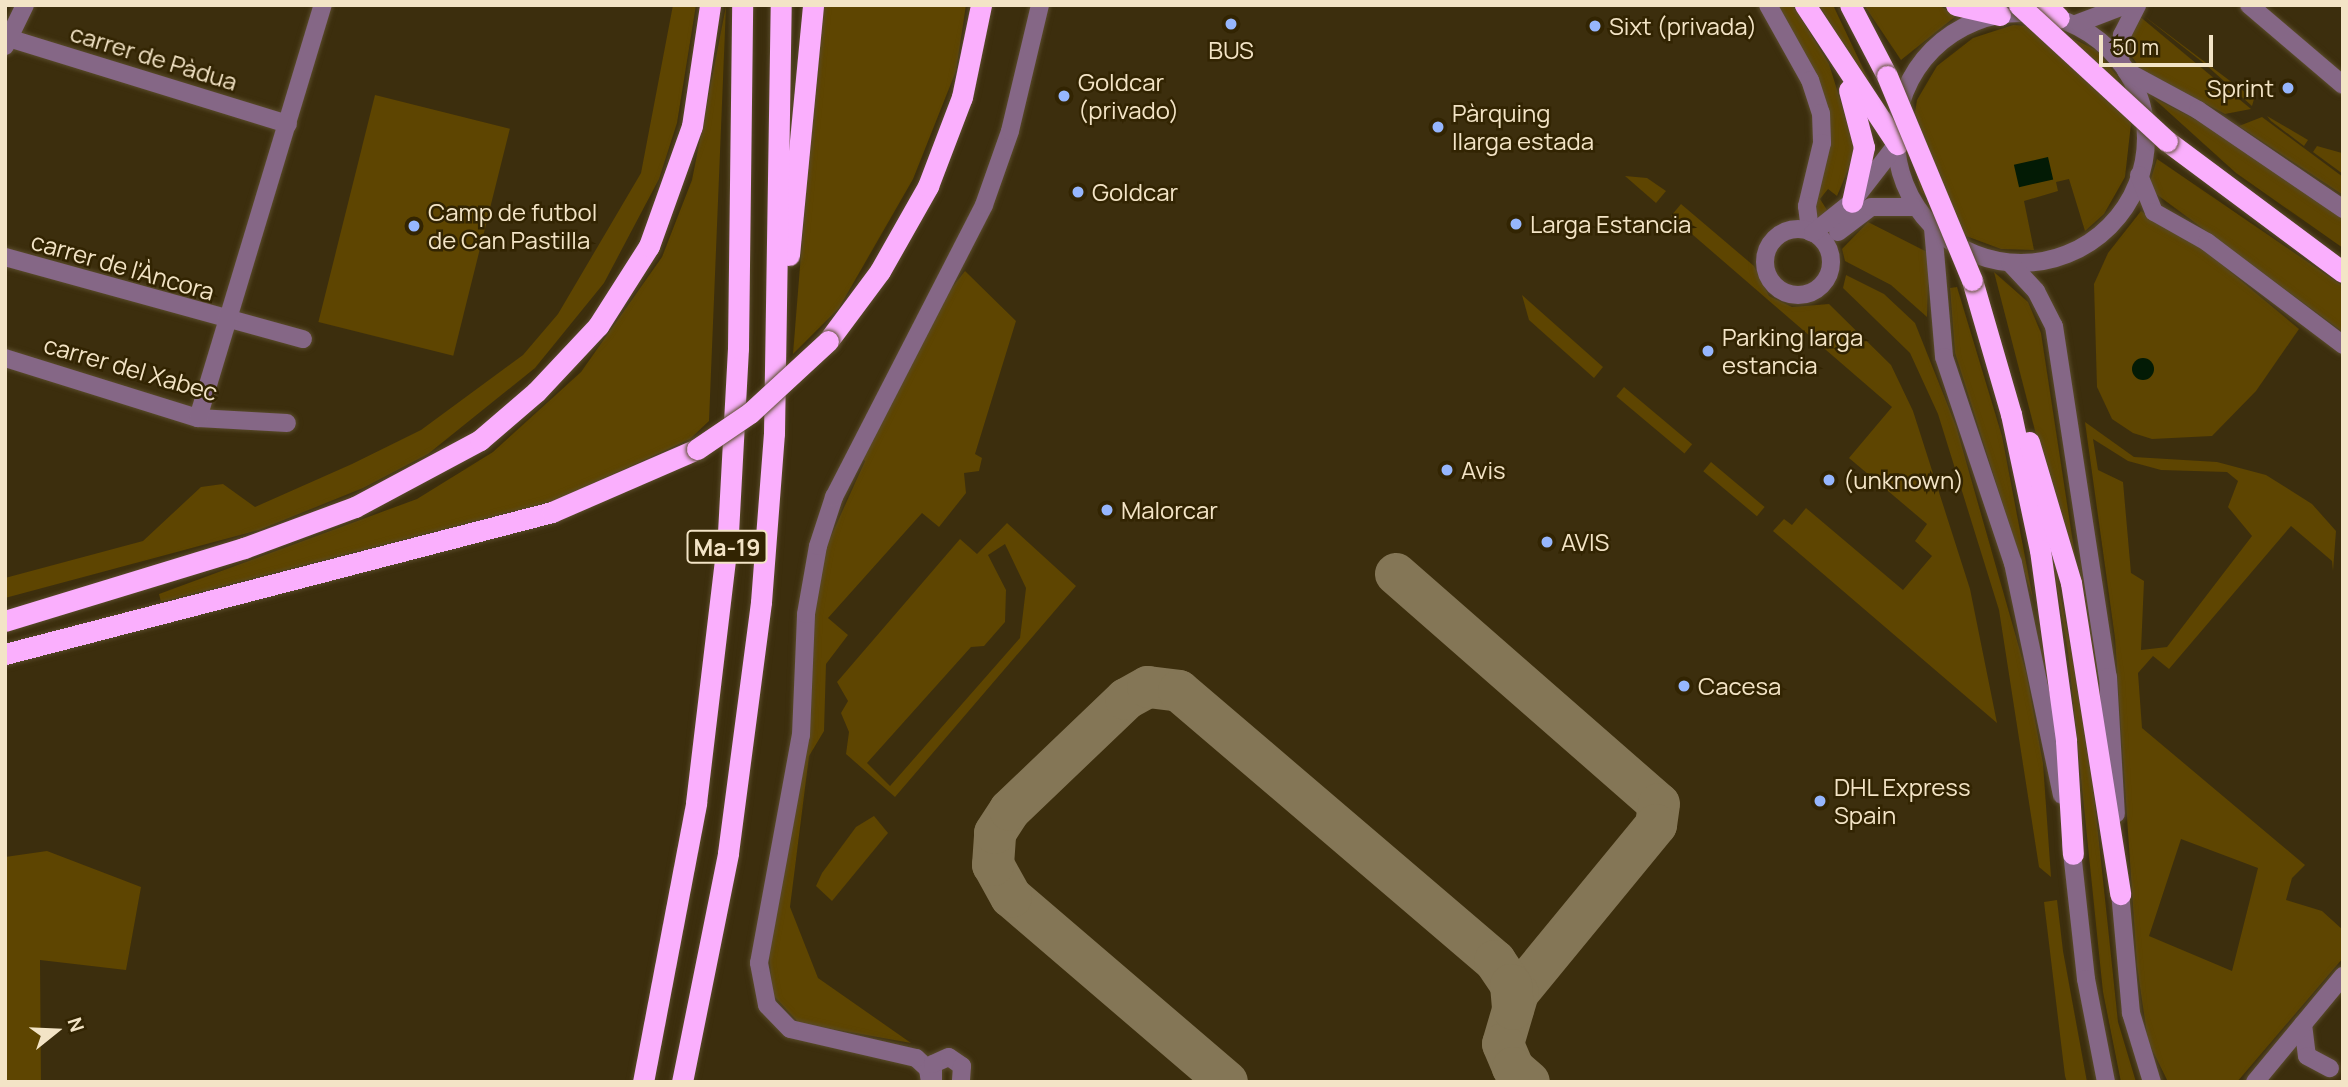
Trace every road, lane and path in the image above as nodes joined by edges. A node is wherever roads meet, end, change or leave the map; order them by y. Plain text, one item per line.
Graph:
1 (25, 5) edge
2 (323, 5) edge
3 (710, 5) edge
4 (742, 5) edge
5 (781, 5) edge
6 (813, 5) edge
7 (981, 5) edge
8 (1040, 5) edge
9 (1768, 5) edge
10 (1805, 5) edge
11 (1850, 5) edge
12 (1956, 5) edge
13 (2126, 5) edge
14 (2137, 5) edge
15 (2249, 5) edge
16 (2009, 10) edge
17 (2060, 16) edge
18 (7, 40) edge
19 (1840, 61) junction
20 (2123, 66) junction
21 (2343, 85) edge
22 (288, 124) junction
23 (1897, 144) junction
24 (2138, 175) junction
25 (1852, 202) junction
26 (1807, 206) junction
27 (1916, 207) junction
28 (2343, 209) edge
29 (1933, 228) junction
30 (1784, 232) junction
31 (1812, 232) junction
32 (1830, 254) junction
33 (5, 257) edge
34 (2010, 263) junction
35 (2343, 272) edge
36 (778, 298) junction
37 (227, 322) junction
38 (303, 340) dead end
39 (2343, 345) edge
40 (1995, 355) junction
41 (5, 358) edge
42 (198, 418) junction
43 (287, 423) dead end
44 (11, 617) edge
45 (5, 654) edge
46 (2073, 854) junction
47 (2120, 894) junction
48 (2343, 976) edge
49 (2303, 1024) junction
50 (2330, 1068) dead end
51 (931, 1080) edge
52 (643, 1082) edge
53 (682, 1082) edge
54 (961, 1082) edge
55 (2106, 1082) edge
56 (2152, 1082) edge
57 (2255, 1082) edge

1 - 18 street
2 - 22 street
3 - 44 highway
4 - 52 highway, Ma-19
5 - 36 highway, Ma-19
6 - 36 highway
7 - 45 highway, bridge
8 - 51 street
9 - 26 street
10 - 19 highway
11 - 40 highway, bridge
12 - 16 highway
13 - 17 street
14 - 20 street
15 - 21 street
16 - 17 street
16 - 23 street
16 - 35 highway, bridge
17 - 20 street
18 - 22 street, carrer de Pàdua
19 - 23 highway
19 - 25 highway
20 - 24 street
20 - 28 street
22 - 37 street
23 - 25 street
23 - 27 street
24 - 34 street
24 - 39 street
25 - 31 street
26 - 30 street
26 - 31 street
27 - 29 street
27 - 32 street
29 - 34 street
29 - 46 street
30 - 31 street
30 - 32 street
31 - 32 street
33 - 37 street, carrer de l'Àncora
34 - 47 street
36 - 53 highway, Ma-19
37 - 38 street, carrer de l'Àncora
37 - 42 street
40 - 46 highway
40 - 47 highway
41 - 42 street, carrer del Xabec
42 - 43 street, carrer del Xabec
46 - 55 street
47 - 56 street
48 - 49 street
49 - 50 street
49 - 57 street
51 - 54 street

